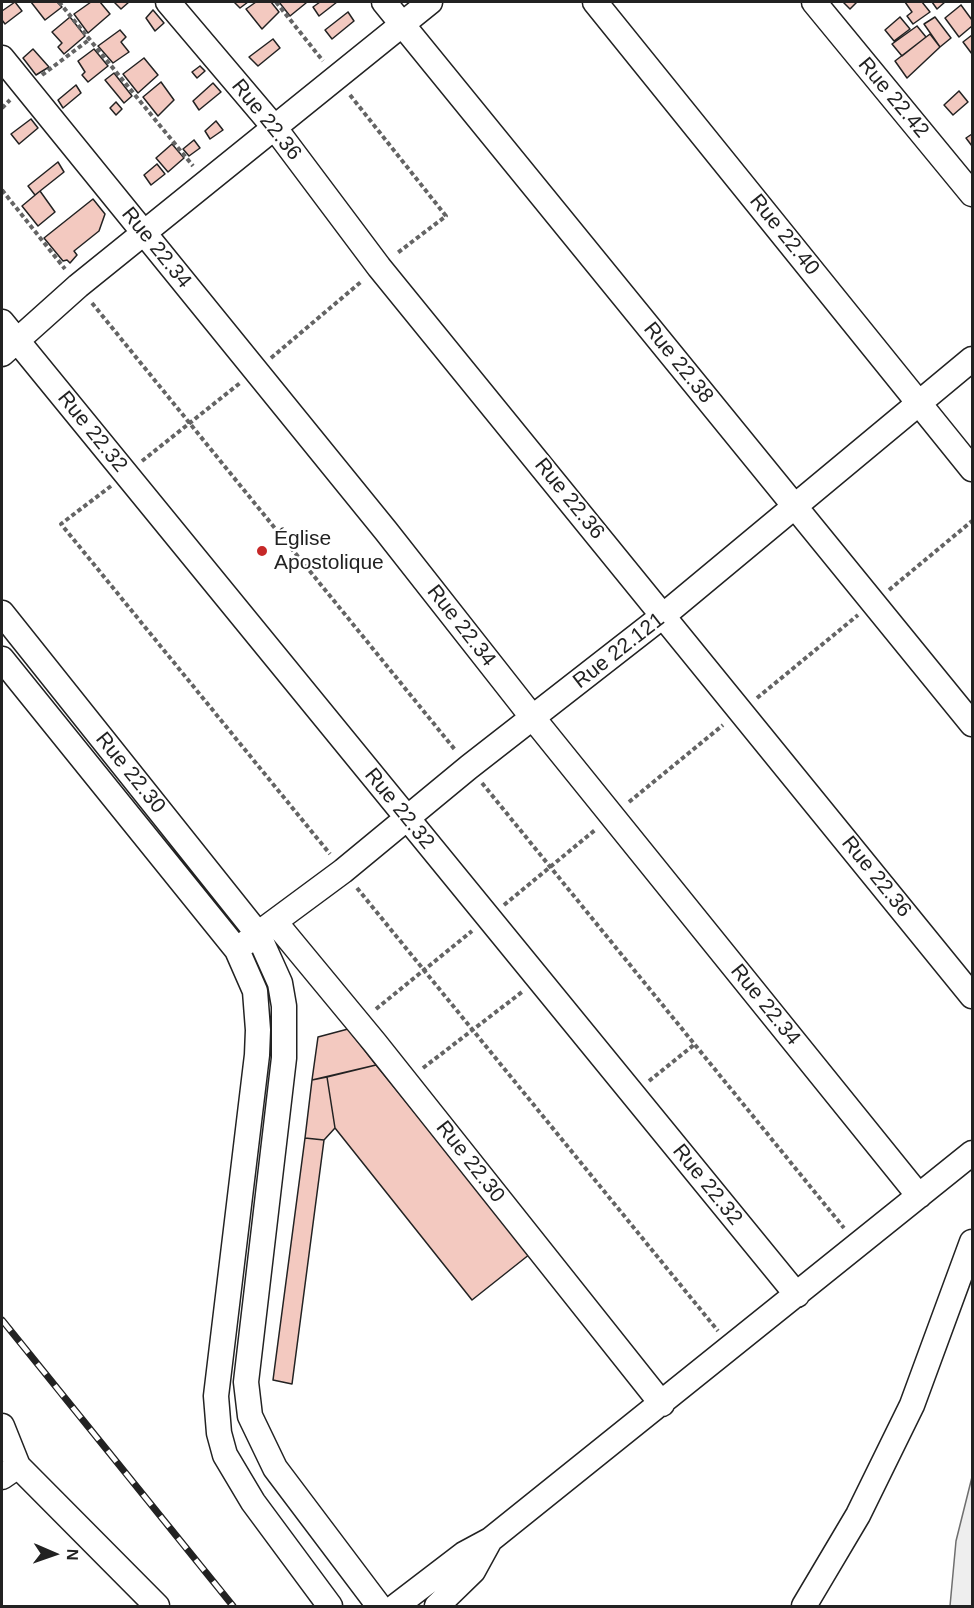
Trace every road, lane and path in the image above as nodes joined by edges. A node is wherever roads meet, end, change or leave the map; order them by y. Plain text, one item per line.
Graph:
1 (59, 2) edge
2 (168, 2) edge
3 (276, 2) edge
4 (384, 2) edge
5 (430, 2) edge
6 (595, 2) edge
7 (814, 2) edge
8 (402, 24) junction
9 (2, 58) edge
10 (336, 77) junction
11 (274, 127) junction
12 (206, 182) junction
13 (2, 190) edge
14 (972, 194) edge
15 (446, 216) dead end
16 (144, 233) junction
17 (78, 286) junction
18 (2, 322) edge
19 (9, 347) edge
20 (972, 359) edge
21 (919, 403) junction
22 (972, 469) edge
23 (795, 507) junction
24 (972, 521) edge
25 (61, 524) dead end
26 (873, 602) junction
27 (2, 613) edge
28 (664, 615) junction
29 (2, 659) edge
30 (741, 711) junction
31 (533, 718) junction
32 (972, 724) edge
33 (469, 767) junction
34 (612, 816) junction
35 (407, 818) junction
36 (550, 867) junction
37 (343, 870) junction
38 (488, 918) junction
39 (267, 928) junction
40 (237, 950) junction
41 (424, 970) junction
42 (538, 979) junction
43 (972, 996) edge
44 (359, 1023) junction
45 (472, 1029) junction
46 (695, 1044) junction
47 (406, 1082) junction
48 (633, 1095) junction
49 (972, 1153) edge
50 (919, 1196) junction
51 (972, 1242) edge
52 (858, 1245) junction
53 (797, 1295) junction
54 (731, 1348) junction
55 (662, 1404) junction
56 (2, 1426) edge
57 (10, 1472) edge
58 (490, 1540) junction
59 (157, 1606) edge
60 (330, 1606) edge
61 (379, 1606) edge
62 (396, 1606) edge
63 (438, 1606) edge
64 (804, 1606) edge

1 - 12 path
2 - 11 street, Rue 22.36
3 - 10 path
4 - 8 street, Rue 22.38
5 - 8 street
6 - 21 street, Rue 22.40
7 - 14 street, Rue 22.42
8 - 10 street
8 - 23 street, Rue 22.38
9 - 16 street, Rue 22.34
10 - 11 street
10 - 15 path
11 - 12 street
11 - 28 street, Rue 22.36
12 - 16 street
13 - 17 path
16 - 17 street
16 - 31 street, Rue 22.34
17 - 19 street
17 - 33 path
18 - 19 street, Rue 22.32
19 - 35 street, Rue 22.32
20 - 21 street, Rue 22.121
21 - 22 street, Rue 22.40
21 - 23 street, Rue 22.121
23 - 26 street, Rue 22.38
23 - 28 street, Rue 22.121
24 - 26 path
25 - 37 path
26 - 30 path
26 - 32 street, Rue 22.38
27 - 39 street, Rue 22.30
28 - 30 street, Rue 22.36
28 - 31 street, Rue 22.121
29 - 40 street, Rue 22.30
30 - 34 path
30 - 43 street, Rue 22.36
31 - 33 street, Rue 22.121
31 - 34 street, Rue 22.34
33 - 35 street, Rue 22.121
33 - 36 path
34 - 36 path
34 - 50 street, Rue 22.34
35 - 37 street, Rue 22.121
35 - 38 street, Rue 22.32
36 - 38 path
36 - 46 path
37 - 39 street, Rue 22.121
37 - 41 path
38 - 41 path
38 - 42 street, Rue 22.32
39 - 40 street, Rue 22.121
39 - 44 street, Rue 22.30
39 - 61 street
40 - 60 street, Rue 22.30
41 - 44 path
41 - 45 path
42 - 45 path
42 - 48 street, Rue 22.32
44 - 47 street, Rue 22.30
45 - 47 path
45 - 54 path
46 - 48 path
46 - 52 path
47 - 55 street, Rue 22.30
48 - 53 street, Rue 22.32
49 - 50 street
50 - 52 street
51 - 64 street
52 - 53 street
53 - 54 street
54 - 55 street
55 - 58 street
56 - 57 street
57 - 59 street
58 - 62 street
58 - 63 street

